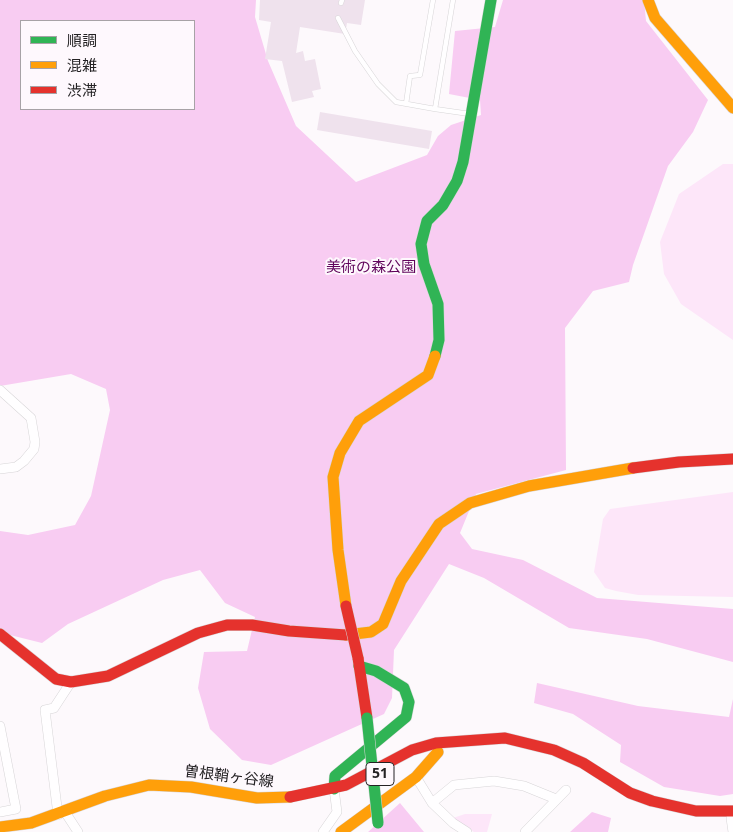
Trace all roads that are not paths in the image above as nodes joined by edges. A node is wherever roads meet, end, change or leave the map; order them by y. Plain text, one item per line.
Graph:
1 (433, 0) edge
2 (454, 0) edge
3 (491, 0) edge
4 (648, 0) edge
5 (338, 18) dead end
6 (406, 104) junction
7 (733, 108) edge
8 (435, 109) junction
9 (470, 114) junction
10 (0, 390) edge
11 (733, 459) edge
12 (0, 469) edge
13 (0, 634) edge
14 (359, 662) junction
15 (71, 682) junction
16 (0, 726) edge
17 (438, 752) junction
18 (416, 777) junction
19 (566, 790) dead end
20 (335, 792) junction
21 (556, 798) junction
22 (432, 803) junction
23 (0, 812) edge
24 (64, 815) junction
25 (732, 816) edge
26 (0, 827) edge
27 (378, 827) edge
28 (20, 832) edge
29 (78, 832) edge
30 (323, 832) edge
31 (341, 832) edge
32 (467, 832) edge
33 (525, 832) edge
34 (733, 832) edge

1 - 6 lane
2 - 8 lane
3 - 9 street
4 - 7 street
5 - 6 lane
6 - 8 lane
8 - 9 lane
9 - 14 street, bridge
10 - 12 street
11 - 15 street
13 - 15 street
14 - 20 street
14 - 27 street, bridge
15 - 24 street
16 - 23 street
17 - 18 street
17 - 20 street, 曽根鞘ヶ谷線 / 51
17 - 25 street, 曽根鞘ヶ谷線 / 51
18 - 22 street
18 - 31 street
19 - 21 street
20 - 24 street, 曽根鞘ヶ谷線 / 51
20 - 25 street, 曽根鞘ヶ谷線 / 51
20 - 30 street
21 - 22 street
21 - 33 street
22 - 32 street
24 - 26 street, 曽根鞘ヶ谷線 / 51
24 - 28 street, 曽根鞘ヶ谷線 / 51
24 - 29 street
25 - 34 street

